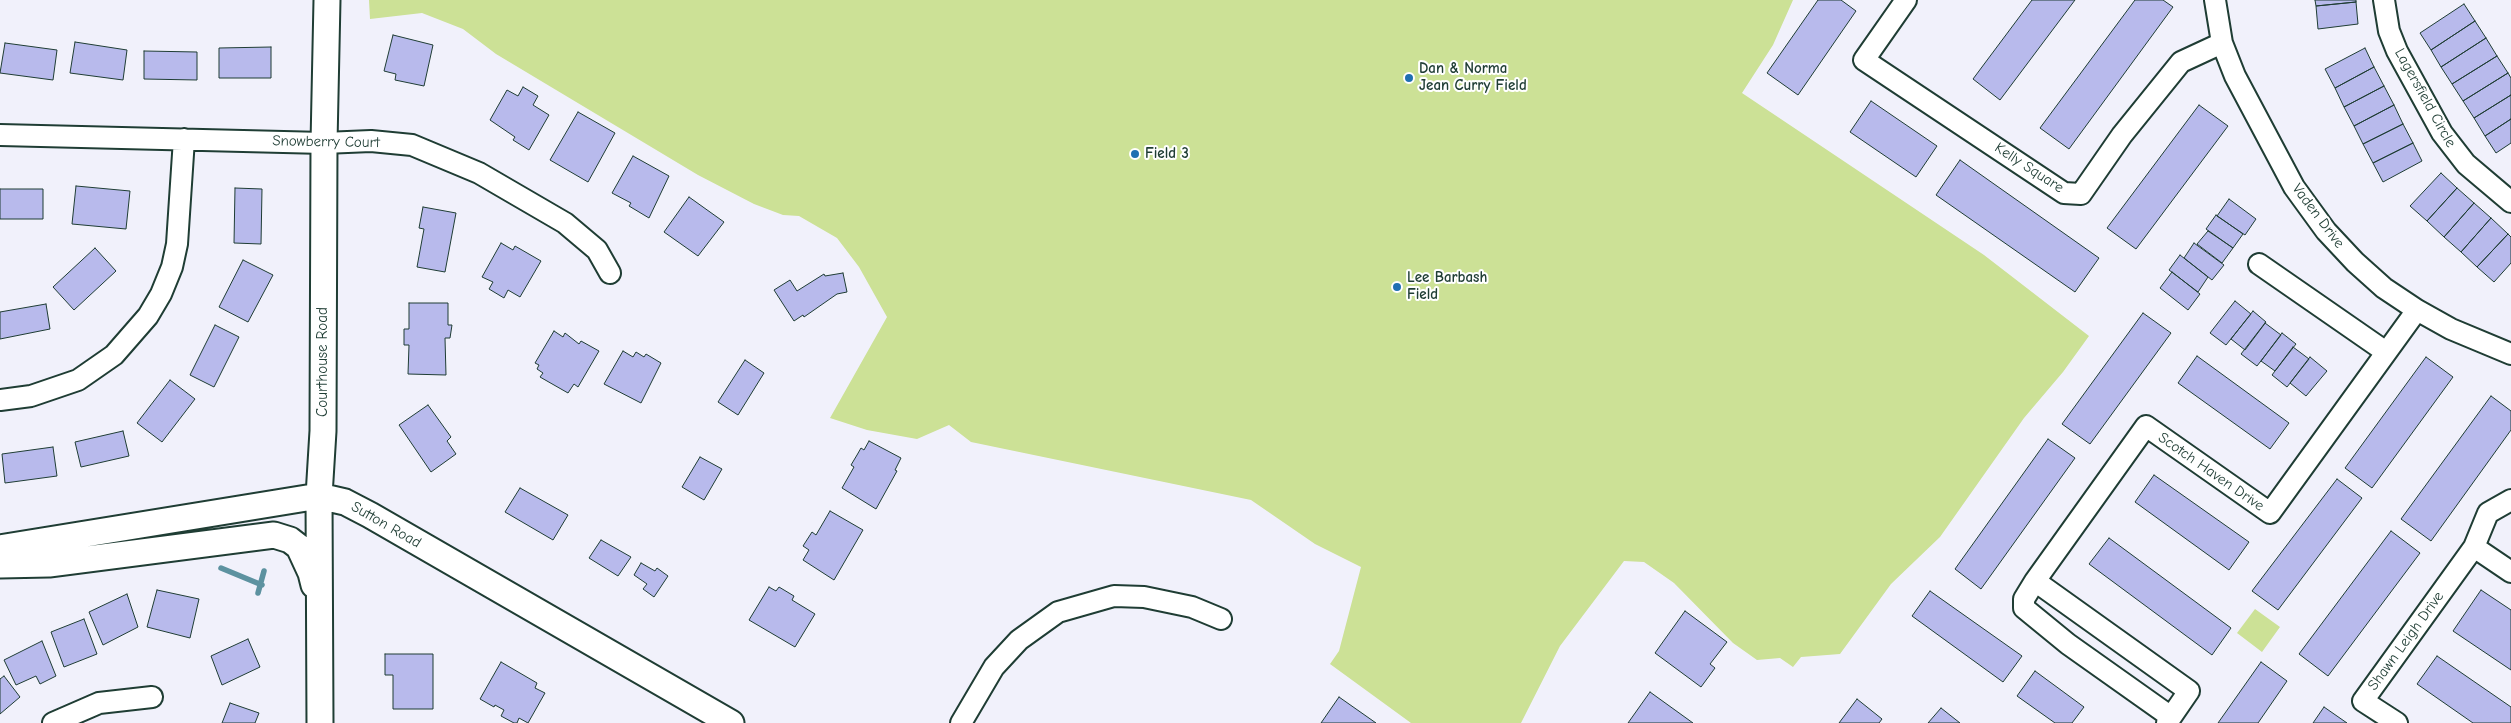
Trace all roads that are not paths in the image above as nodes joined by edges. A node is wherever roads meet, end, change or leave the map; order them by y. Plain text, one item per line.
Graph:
1 (327, 0) edge
2 (1906, 0) edge
3 (2215, 0) edge
4 (2384, 0) edge
5 (2222, 43) junction
6 (0, 135) edge
7 (184, 139) junction
8 (324, 143) junction
9 (2511, 202) edge
10 (2259, 264) dead end
11 (610, 273) dead end
12 (2417, 310) junction
13 (2386, 352) junction
14 (2511, 354) edge
15 (0, 400) edge
16 (319, 496) junction
17 (2511, 500) edge
18 (2474, 547) junction
19 (0, 548) edge
20 (0, 565) edge
21 (2511, 572) edge
22 (2035, 581) junction
23 (320, 612) junction
24 (1221, 619) dead end
25 (152, 697) dead end
26 (2169, 720) edge
27 (53, 723) edge
28 (320, 723) edge
29 (731, 723) edge
30 (961, 723) edge
31 (2397, 723) edge

1 - 8 street, Courthouse Road
2 - 5 street, Kelly Square
3 - 5 street, Vaden Drive
4 - 9 street, Lagersfield Circle
5 - 12 street, Vaden Drive
6 - 7 street, Snowberry Court
7 - 8 street, Snowberry Court
7 - 15 street
8 - 11 street, Snowberry Court
8 - 16 street, Courthouse Road
10 - 13 street
12 - 13 street, Scotch Haven Drive
12 - 14 street, Vaden Drive
13 - 22 street, Scotch Haven Drive
16 - 19 street, Sutton Road
16 - 23 street, Courthouse Road
16 - 29 street, Sutton Road
17 - 18 street, Shawn Leigh Drive
18 - 21 street
18 - 31 street, Shawn Leigh Drive
20 - 23 street
22 - 26 street, Scotch Haven Drive
22 - 26 street, Scotch Haven Drive
23 - 28 street, Courthouse Road
24 - 30 street
25 - 27 street

